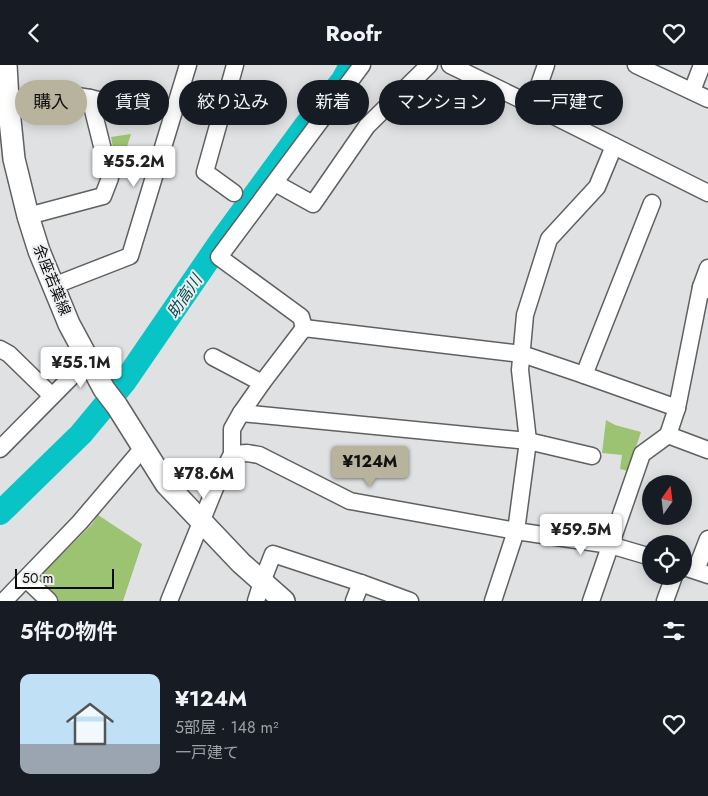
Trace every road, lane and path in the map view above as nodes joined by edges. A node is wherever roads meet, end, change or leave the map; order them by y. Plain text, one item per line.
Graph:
1 (6, 65) edge
2 (188, 65) edge
3 (235, 65) edge
4 (362, 65) edge
5 (429, 65) edge
6 (450, 65) edge
7 (546, 65) edge
8 (636, 65) edge
9 (702, 65) edge
10 (541, 80) edge
11 (692, 91) junction
12 (515, 97) edge
13 (90, 98) junction
14 (708, 99) edge
15 (8, 100) junction
16 (97, 100) edge
17 (572, 125) edge
18 (614, 146) junction
19 (275, 183) junction
20 (234, 193) dead end
21 (708, 193) edge
22 (652, 203) dead end
23 (28, 216) junction
24 (708, 268) edge
25 (52, 286) junction
26 (705, 288) edge
27 (304, 329) junction
28 (0, 349) edge
29 (522, 353) junction
30 (213, 357) dead end
31 (88, 360) junction
32 (584, 375) junction
33 (262, 383) junction
34 (52, 396) junction
35 (677, 408) junction
36 (241, 413) junction
37 (668, 435) junction
38 (528, 441) junction
39 (143, 448) junction
40 (0, 449) edge
41 (708, 450) edge
42 (232, 454) junction
43 (592, 456) dead end
44 (200, 522) junction
45 (516, 531) junction
46 (708, 539) edge
47 (610, 545) junction
48 (642, 554) edge
49 (696, 571) edge
50 (26, 579) junction
51 (361, 583) junction
52 (671, 585) edge
53 (259, 591) edge
54 (4, 601) edge
55 (49, 601) edge
56 (169, 601) edge
57 (284, 601) edge
58 (354, 601) edge
59 (410, 601) edge
60 (493, 601) edge
61 (591, 601) edge
62 (666, 601) edge

1 - 15 main road, 余座若葉線
2 - 25 street
3 - 20 street
4 - 19 street
5 - 19 street
6 - 12 street
7 - 10 street
8 - 11 street
9 - 11 street
11 - 14 street
13 - 15 street
13 - 16 street
13 - 23 street
15 - 23 main road, 余座若葉線
17 - 18 street
18 - 21 street
18 - 29 street
19 - 27 street
22 - 32 street
23 - 25 main road, 余座若葉線
24 - 26 street
25 - 31 main road, 余座若葉線
26 - 35 street
27 - 29 street
27 - 33 street
28 - 34 street
29 - 32 street
29 - 38 street
30 - 33 street
31 - 34 street
31 - 39 main road, 余座若葉線
32 - 35 street
33 - 36 street
34 - 40 street
35 - 37 street
36 - 38 street
36 - 42 street
37 - 41 street
37 - 47 street
38 - 43 street
38 - 45 street
39 - 44 main road, 余座若葉線
39 - 50 street
42 - 44 street
42 - 45 street
44 - 53 main road, 余座若葉線
44 - 56 street
45 - 47 street
45 - 60 street
46 - 49 street
47 - 48 street
47 - 61 street
50 - 54 street
50 - 55 street
51 - 53 street
51 - 58 street
51 - 59 street
52 - 62 street
53 - 57 main road, 余座若葉線

